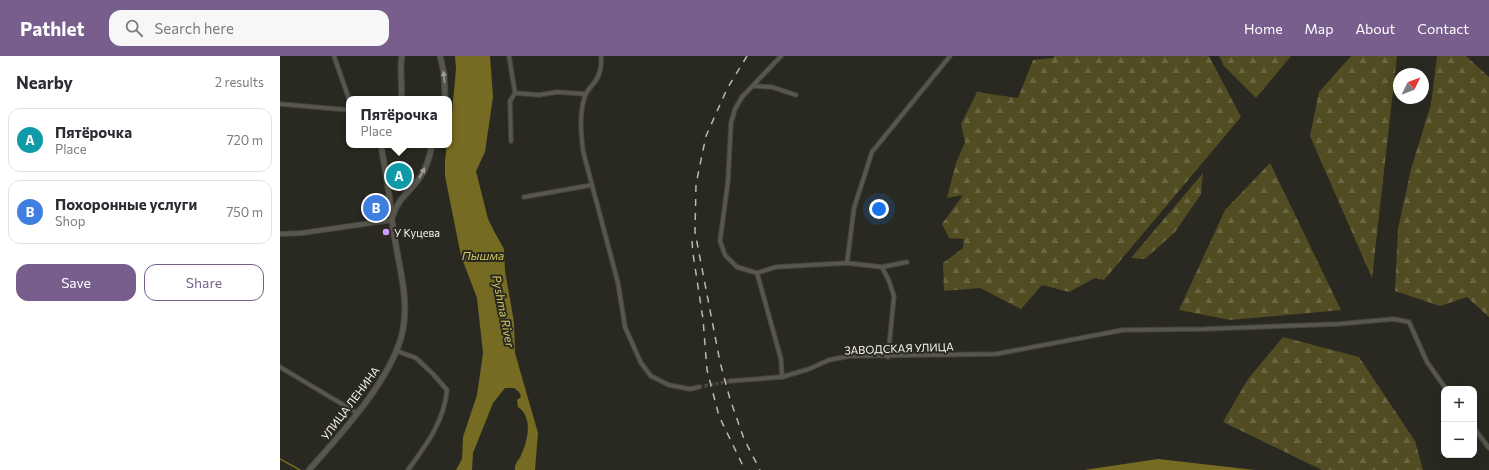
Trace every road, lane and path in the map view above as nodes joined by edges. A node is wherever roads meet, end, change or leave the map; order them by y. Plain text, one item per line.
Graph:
1 (334, 56) edge
2 (402, 56) edge
3 (440, 56) edge
4 (509, 56) edge
5 (600, 56) edge
6 (782, 56) edge
7 (950, 56) edge
8 (754, 86) junction
9 (515, 93) junction
10 (585, 94) junction
11 (796, 95) dead end
12 (348, 96) edge
13 (402, 96) edge
14 (444, 96) edge
15 (280, 104) edge
16 (346, 110) edge
17 (511, 141) dead end
18 (381, 148) edge
19 (431, 148) edge
20 (592, 185) junction
21 (524, 197) dead end
22 (392, 218) junction
23 (280, 234) edge
24 (907, 262) dead end
25 (847, 263) junction
26 (882, 267) junction
27 (757, 274) junction
28 (397, 351) junction
29 (888, 357) junction
30 (280, 367) edge
31 (782, 378) junction
32 (730, 381) tunnel mouth
33 (1444, 386) edge
34 (699, 387) tunnel mouth
35 (357, 413) junction
36 (1477, 432) edge
37 (1489, 448) edge
38 (310, 470) edge
39 (408, 470) edge

1 - 12 street
2 - 13 main road
14 -> 3 main road
4 - 9 street
5 - 10 street
6 - 8 street
7 - 25 street
8 - 11 street
8 - 27 street
9 - 10 street
9 - 17 street
10 - 20 street
15 - 16 street
18 - 22 main road, УЛИЦА ЛЕНИНА
22 -> 19 main road
20 - 21 street
20 - 34 street
22 - 23 street
22 - 28 main road, УЛИЦА ЛЕНИНА
24 - 26 street
25 - 26 street
25 - 27 street
26 - 29 street
27 - 31 street
28 - 35 main road, УЛИЦА ЛЕНИНА
28 - 39 street
29 - 31 street, ЗАВОДСКАЯ УЛИЦА
29 - 33 street, ЗАВОДСКАЯ УЛИЦА
30 - 35 street
31 - 32 street, ЗАВОДСКАЯ УЛИЦА
35 - 38 main road, УЛИЦА ЛЕНИНА
36 - 37 street

